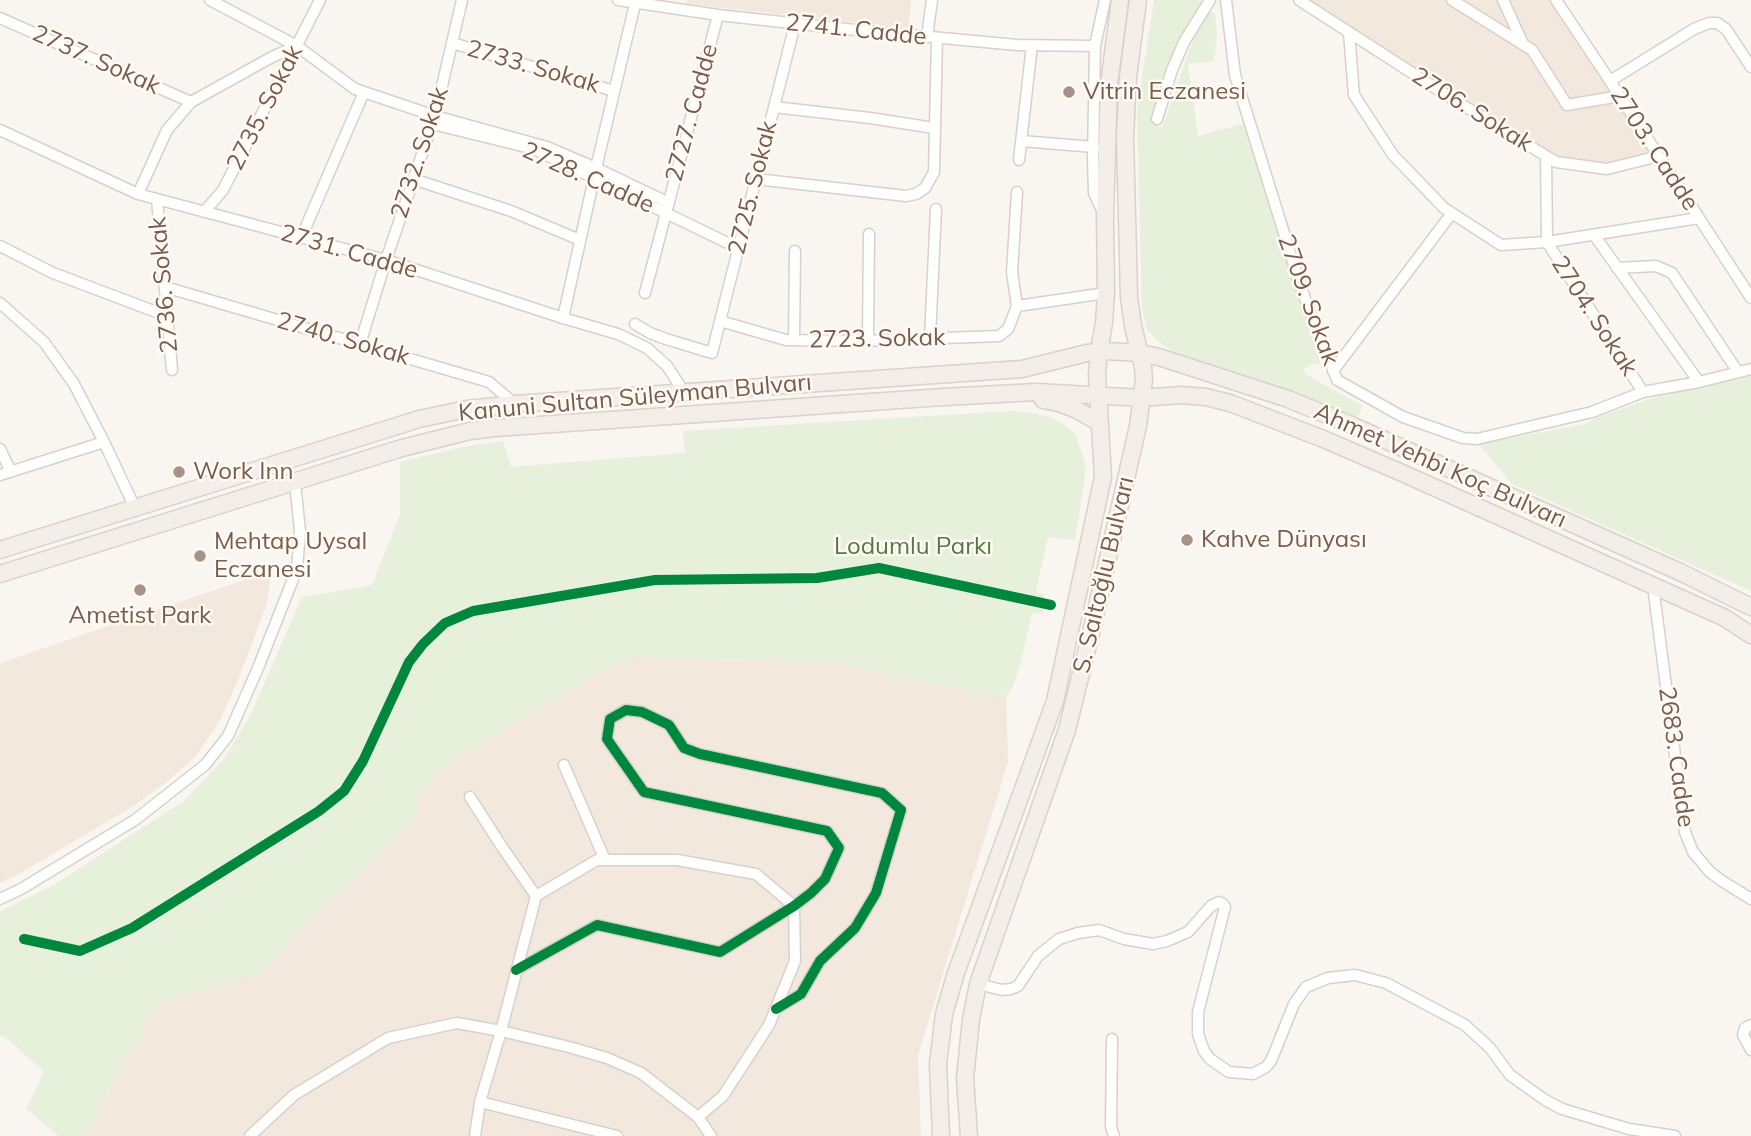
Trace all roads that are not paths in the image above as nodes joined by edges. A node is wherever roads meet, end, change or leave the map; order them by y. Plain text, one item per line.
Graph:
1 (209, 0) edge
2 (320, 0) edge
3 (462, 0) edge
4 (618, 0) edge
5 (932, 0) edge
6 (1105, 0) edge
7 (1120, 0) edge
8 (1138, 0) edge
9 (1210, 0) edge
10 (1226, 0) edge
11 (1299, 0) edge
12 (1452, 0) edge
13 (1503, 0) edge
14 (1559, 2) edge
15 (635, 4) junction
16 (680, 4) edge
17 (718, 15) junction
18 (0, 18) edge
19 (795, 24) junction
20 (1349, 33) junction
21 (932, 37) junction
22 (452, 43) junction
23 (1032, 45) junction
24 (1523, 45) junction
25 (297, 46) junction
26 (1095, 46) junction
27 (1751, 67) edge
28 (1610, 81) junction
29 (614, 91) junction
30 (364, 92) junction
31 (1620, 96) junction
32 (191, 102) junction
33 (774, 107) junction
34 (1157, 119) dead end
35 (434, 120) junction
36 (934, 128) junction
37 (0, 130) edge
38 (1021, 141) junction
39 (1094, 147) junction
40 (1546, 156) junction
41 (1659, 156) junction
42 (1019, 160) dead end
43 (595, 173) junction
44 (413, 179) junction
45 (756, 179) junction
46 (1017, 192) dead end
47 (138, 194) junction
48 (156, 199) junction
49 (667, 208) junction
50 (936, 209) dead end
51 (204, 212) junction
52 (1452, 213) junction
53 (1105, 215) junction
54 (1699, 218) junction
55 (869, 233) dead end
56 (1594, 235) junction
57 (301, 238) junction
58 (580, 240) junction
59 (1547, 242) junction
60 (0, 246) edge
61 (738, 248) junction
62 (795, 251) dead end
63 (386, 260) junction
64 (1617, 268) junction
65 (164, 287) junction
66 (645, 293) dead end
67 (1106, 293) junction
68 (1751, 298) edge
69 (0, 303) edge
70 (1017, 306) junction
71 (167, 316) junction
72 (563, 318) junction
73 (720, 321) junction
74 (635, 324) dead end
75 (930, 338) junction
76 (794, 340) junction
77 (869, 341) junction
78 (360, 344) junction
79 (1099, 351) junction
80 (1119, 352) joint
81 (1140, 353) junction
82 (1751, 369) edge
83 (172, 370) dead end
84 (1333, 371) junction
85 (1738, 372) junction
86 (1699, 382) junction
87 (684, 392) junction
88 (1643, 392) junction
89 (1017, 394) junction
90 (1097, 396) junction
91 (1118, 397) joint
92 (1142, 398) junction
93 (515, 404) junction
94 (1100, 423) junction
95 (104, 442) junction
96 (0, 449) edge
97 (11, 472) junction
98 (0, 475) edge
99 (295, 483) junction
100 (135, 508) junction
101 (0, 550) edge
102 (0, 574) edge
103 (1653, 586) junction
104 (1751, 607) edge
105 (1751, 635) edge
106 (565, 765) dead end
107 (470, 797) dead end
108 (605, 860) junction
109 (536, 896) junction
110 (0, 899) edge
111 (1751, 899) edge
112 (794, 906) junction
113 (516, 970) junction
114 (978, 984) junction
115 (776, 1009) junction
116 (1751, 1025) edge
117 (500, 1031) junction
118 (1112, 1039) dead end
119 (1751, 1050) edge
120 (480, 1102) junction
121 (698, 1117) junction
122 (250, 1136) edge
123 (475, 1136) edge
124 (617, 1136) edge
125 (710, 1136) edge
126 (941, 1136) edge
127 (970, 1136) edge
128 (1114, 1136) edge
129 (1675, 1136) edge

1 - 25 street, 2728. Cadde
2 - 25 street, 2735. Sokak
3 - 22 street, 2732. Sokak
4 - 15 street, 2741. Cadde
5 - 21 street
6 - 26 street
7 - 53 main road, S. Saltoğlu Bulvarı
8 - 81 main road, S. Saltoğlu Bulvarı
9 - 34 street
10 - 84 street, 2709. Sokak
11 - 20 street, 2706. Sokak
12 - 24 street
13 - 24 street
14 - 28 street, 2703. Cadde
15 - 16 street, 2741. Cadde
15 - 29 street
16 - 17 street, 2741. Cadde
17 - 19 street, 2741. Cadde
17 - 49 street, 2727. Cadde
18 - 32 street, 2737. Sokak
19 - 21 street, 2741. Cadde
19 - 33 street, 2725. Sokak
20 - 40 street, 2706. Sokak
20 - 52 street
21 - 23 street, 2741. Cadde
21 - 36 street
22 - 29 street, 2733. Sokak
22 - 35 street, 2732. Sokak
23 - 26 street, 2741. Cadde
23 - 38 street
24 - 31 street
25 - 30 street, 2728. Cadde
25 - 32 street, 2736. Sokak
25 - 51 street, 2735. Sokak
26 - 39 street
27 - 28 street
28 - 31 street, 2703. Cadde
29 - 43 street
30 - 35 street, 2728. Cadde
30 - 57 street
31 - 41 street, 2703. Cadde
32 - 47 street, 2736. Sokak
33 - 36 street
33 - 45 street, 2725. Sokak
35 - 43 street, 2728. Cadde
35 - 44 street, 2732. Sokak
36 - 45 street
37 - 47 street, 2731. Cadde
38 - 39 street
38 - 42 street
39 - 53 street
40 - 41 street, 2706. Sokak
40 - 59 street, 2704. Sokak
41 - 54 street, 2703. Cadde
43 - 49 street, 2728. Cadde
43 - 58 street
44 - 58 street
44 - 63 street, 2732. Sokak
45 - 61 street, 2725. Sokak
46 - 70 street
47 - 48 street, 2731. Cadde
48 - 51 street, 2731. Cadde
48 - 65 street, 2736. Sokak
49 - 61 street, 2728. Cadde
49 - 66 street, 2727. Cadde
50 - 75 street
51 - 57 street, 2731. Cadde
52 - 59 street
52 - 84 street
53 - 67 main road, S. Saltoğlu Bulvarı
54 - 56 street
54 - 68 street, 2703. Cadde
55 - 77 street
56 - 59 street
56 - 64 street
57 - 63 street, 2731. Cadde
58 - 72 street
59 - 88 street, 2704. Sokak
60 - 71 street
61 - 73 street, 2725. Sokak
62 - 76 street
63 - 72 street, 2731. Cadde
63 - 78 street, 2732. Sokak
64 - 85 street
64 - 86 street
65 - 71 street, 2736. Sokak
65 - 78 street, 2740. Sokak
67 - 70 street
67 - 79 main road, S. Saltoğlu Bulvarı
69 - 95 street
70 - 75 street, 2723. Sokak
71 - 83 street, 2736. Sokak
72 - 87 street, 2731. Cadde
73 - 74 street, 2725. Sokak
73 - 76 street, 2723. Sokak
75 - 77 street, 2723. Sokak
76 - 77 street, 2723. Sokak
78 - 93 street, 2740. Sokak
79 - 80 main road, Kanuni Sultan Süleyman Bulvarı
79 - 87 main road, Kanuni Sultan Süleyman Bulvarı
79 - 90 main road, S. Saltoğlu Bulvarı
80 - 81 main road, Ahmet Vehbi Koç Bulvarı
81 - 92 main road, S. Saltoğlu Bulvarı
81 - 104 main road, Ahmet Vehbi Koç Bulvarı
82 - 85 street, 2709. Sokak
84 - 88 street, 2709. Sokak
85 - 86 street, 2709. Sokak
86 - 88 street, 2709. Sokak
87 - 93 main road, Kanuni Sultan Süleyman Bulvarı
89 - 90 main road, Kanuni Sultan Süleyman Bulvarı
89 - 94 main road
89 - 99 main road, Kanuni Sultan Süleyman Bulvarı
90 - 91 main road, Kanuni Sultan Süleyman Bulvarı
90 - 94 main road, S. Saltoğlu Bulvarı
91 - 92 main road, Ahmet Vehbi Koç Bulvarı
92 - 103 main road, Ahmet Vehbi Koç Bulvarı
92 - 114 main road, S. Saltoğlu Bulvarı
93 - 100 main road, Kanuni Sultan Süleyman Bulvarı
94 - 126 main road, S. Saltoğlu Bulvarı
95 - 97 street
95 - 100 street
96 - 97 street
97 - 98 street
99 - 102 main road, Kanuni Sultan Süleyman Bulvarı
99 - 110 street
100 - 101 main road, Kanuni Sultan Süleyman Bulvarı
103 - 105 main road, Ahmet Vehbi Koç Bulvarı
103 - 111 street, 2683. Cadde
106 - 108 street
107 - 109 street
108 - 109 street
108 - 112 street
109 - 113 street
112 - 113 street
112 - 115 street
112 - 115 street
113 - 117 street
114 - 127 main road, S. Saltoğlu Bulvarı
114 - 129 street
115 - 121 street
116 - 119 street
117 - 120 street
117 - 121 street
117 - 122 street
118 - 128 street
120 - 123 street
120 - 124 street
121 - 125 street

